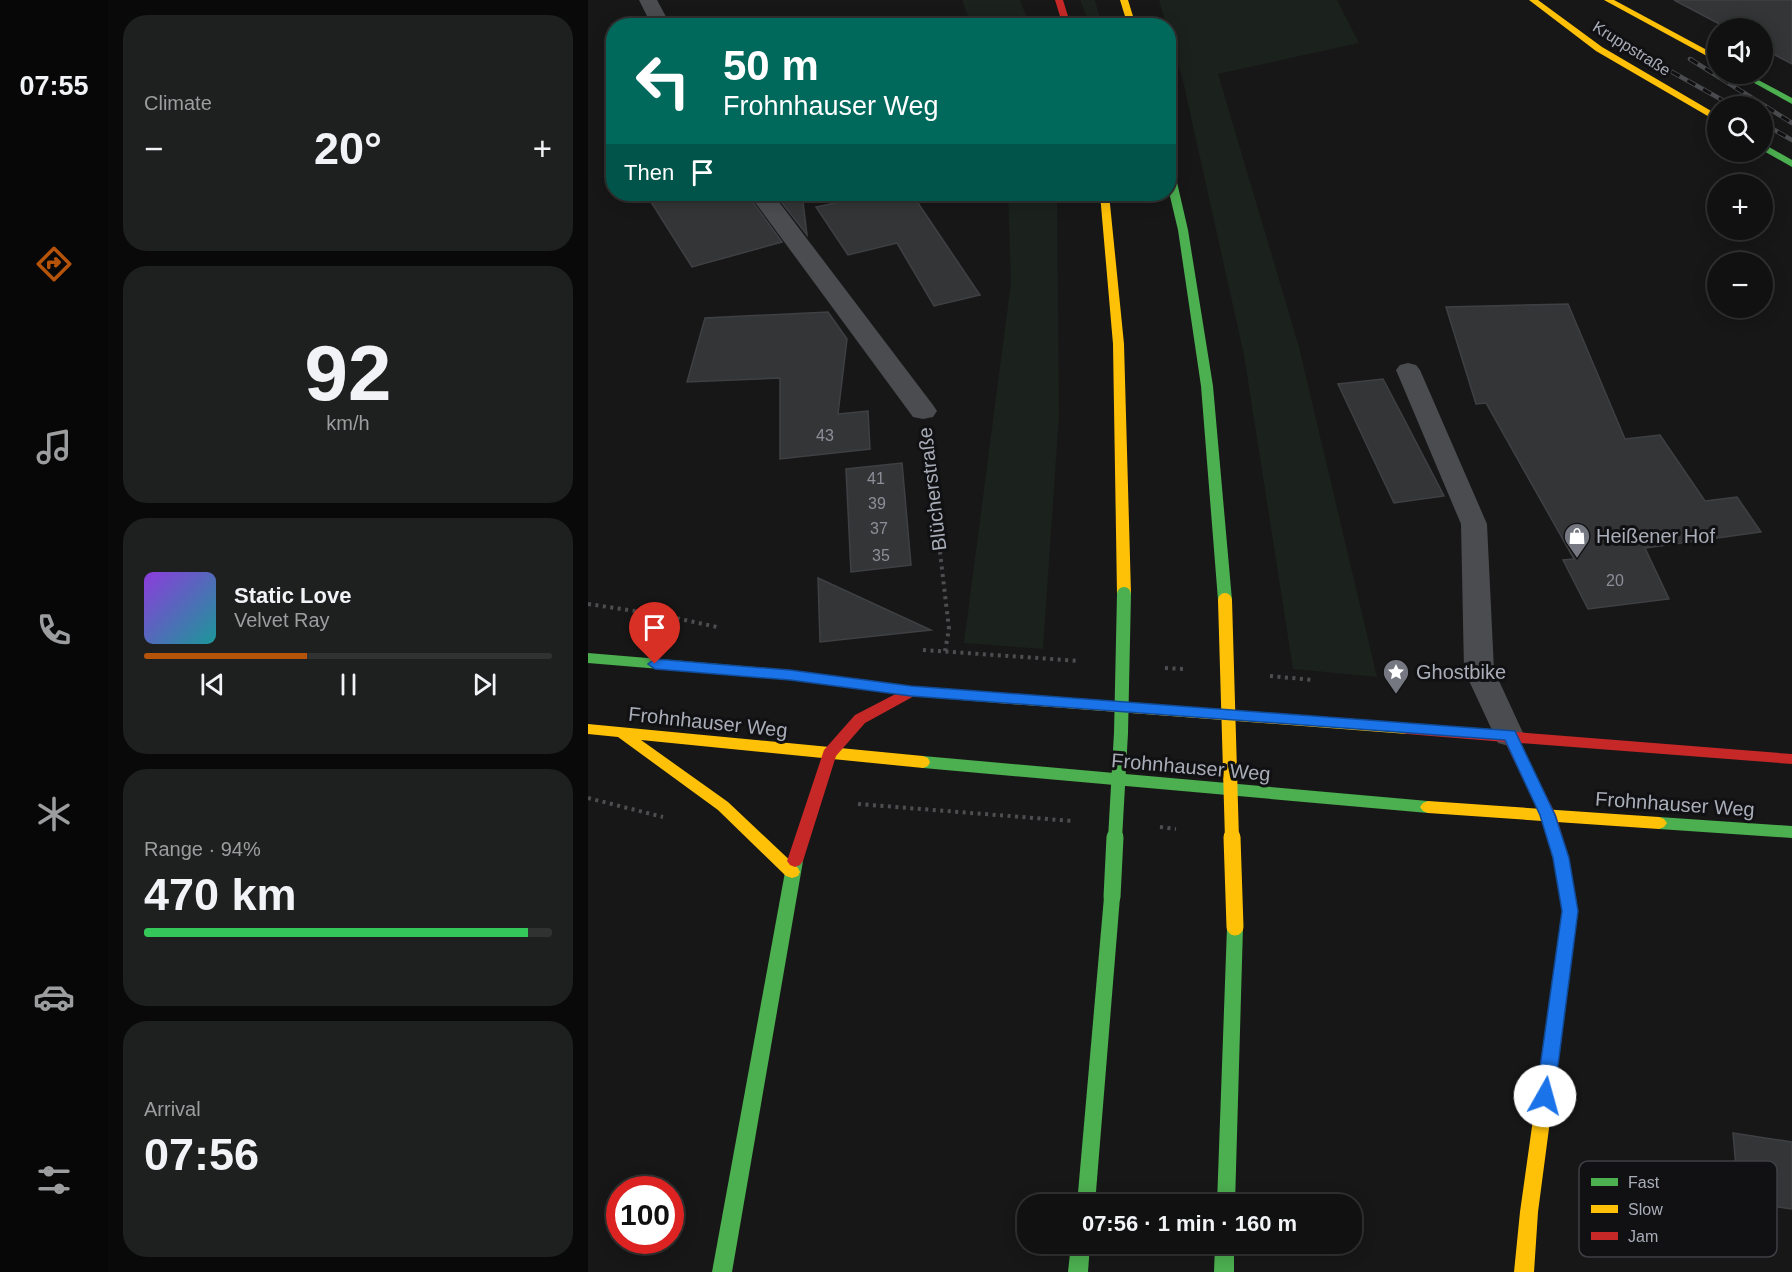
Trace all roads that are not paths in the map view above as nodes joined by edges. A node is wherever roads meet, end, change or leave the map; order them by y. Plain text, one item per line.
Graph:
1 (648, 0) edge
2 (1059, 0) edge
3 (1124, 0) edge
4 (1533, 0) edge
5 (1608, 0) edge
6 (658, 18) edge
7 (1065, 18) edge
8 (1130, 18) edge
9 (1682, 40) junction
10 (1659, 46) dead end
11 (1635, 51) dead end
12 (1707, 54) edge
13 (1612, 56) junction
14 (1761, 84) edge
15 (1792, 101) edge
16 (1707, 112) edge
17 (1773, 153) edge
18 (1792, 164) edge
19 (1176, 200) edge
20 (766, 201) edge
21 (1105, 201) edge
22 (1408, 370) dead end
23 (922, 411) road end
24 (588, 658) edge
25 (911, 691) junction
26 (588, 729) edge
27 (622, 734) junction
28 (1509, 735) junction
29 (830, 754) junction
30 (1792, 759) edge
31 (1548, 815) junction
32 (1792, 832) edge
33 (792, 872) junction
34 (1087, 1194) edge
35 (1226, 1194) edge
36 (1080, 1254) edge
37 (1225, 1254) edge
38 (723, 1272) edge
39 (1078, 1272) edge
40 (1224, 1272) edge
41 (1524, 1272) edge

1 - 6 street
2 - 7 main road
3 - 8 main road
4 - 13 main road, Kruppstraße
5 - 9 main road, Kruppstraße
9 - 10 main road
9 - 12 main road, Kruppstraße
11 - 13 main road
13 - 16 main road, Kruppstraße
14 - 15 main road
17 - 18 main road
19 - 35 main road, bridge
20 - 23 street, Blücherstraße
21 - 34 main road, bridge
22 - 28 lane
24 - 25 main road
25 - 28 main road
25 - 29 main road
26 - 27 main road, Frohnhauser Weg
27 - 29 main road, Frohnhauser Weg
27 - 33 main road
28 - 30 main road
28 - 31 main road
29 - 31 main road, Frohnhauser Weg
29 - 33 main road
31 - 32 main road, Frohnhauser Weg
31 - 41 main road
33 - 38 main road
36 - 39 main road
37 - 40 main road

